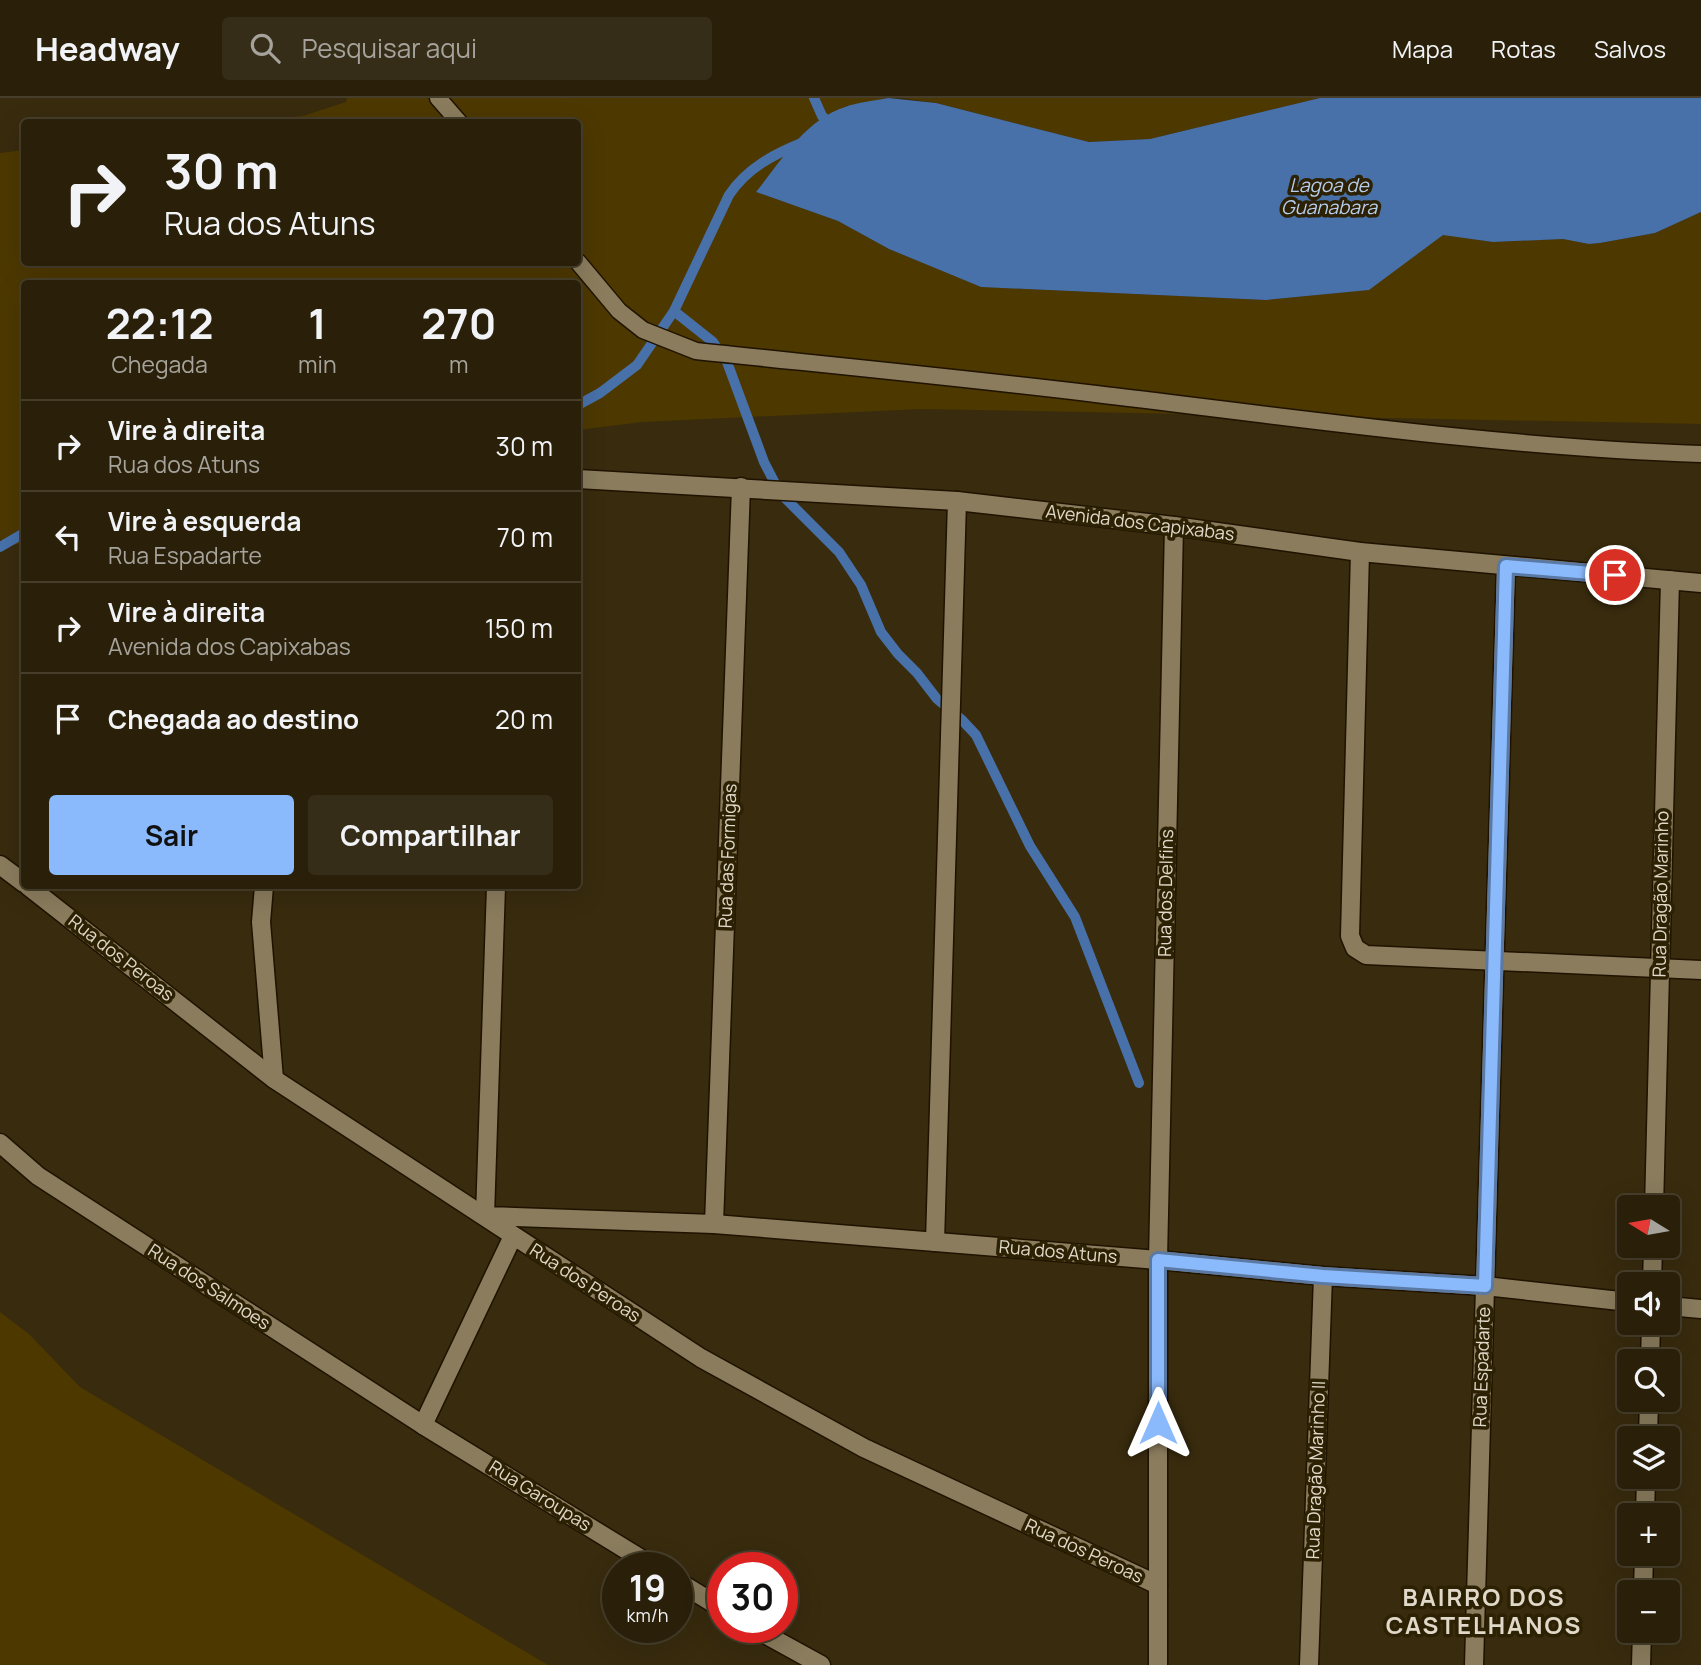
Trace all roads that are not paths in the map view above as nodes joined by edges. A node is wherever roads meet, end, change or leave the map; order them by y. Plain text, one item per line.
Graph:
1 (438, 98) edge
2 (456, 119) edge
3 (581, 266) edge
4 (1701, 454) edge
5 (581, 479) edge
6 (741, 487) junction
7 (957, 501) junction
8 (1174, 526) junction
9 (1360, 552) junction
10 (1506, 566) junction
11 (1670, 580) junction
12 (1701, 583) edge
13 (0, 864) edge
14 (21, 880) edge
15 (33, 889) edge
16 (54, 889) edge
17 (264, 889) edge
18 (496, 889) edge
19 (57, 907) junction
20 (1493, 961) junction
21 (1660, 968) junction
22 (1701, 970) edge
23 (274, 1079) junction
24 (0, 1143) edge
25 (1654, 1195) edge
26 (485, 1216) junction
27 (714, 1224) junction
28 (513, 1236) junction
29 (935, 1242) junction
30 (1158, 1260) junction
31 (1323, 1276) junction
32 (1485, 1286) junction
33 (1617, 1300) edge
34 (1680, 1307) edge
35 (1701, 1309) edge
36 (423, 1425) junction
37 (630, 1552) edge
38 (1158, 1586) junction
39 (781, 1643) edge
40 (1642, 1643) edge
41 (821, 1665) edge
42 (1158, 1665) edge
43 (1309, 1665) edge
44 (1474, 1665) edge
45 (1641, 1665) edge

1 - 2 lane
3 - 4 lane
5 - 6 street, Avenida dos Capixabas
6 - 7 street, Avenida dos Capixabas
6 - 27 street, Rua das Formigas
7 - 8 street, Avenida dos Capixabas
7 - 29 street
8 - 9 street, Avenida dos Capixabas
8 - 30 street, Rua dos Delfins
9 - 10 street, Avenida dos Capixabas
9 - 20 street
10 - 11 street, Avenida dos Capixabas
10 - 20 street, Rua Espadarte
11 - 12 street, Avenida dos Capixabas
11 - 21 street, Rua Dragão Marinho
13 - 14 street, Rua dos Peroas
15 - 19 street, Rua dos Peroas
16 - 19 street, Rua dos Peroas
17 - 23 street
18 - 26 street
19 - 23 street, Rua dos Peroas
20 - 21 street
20 - 32 street, Rua Espadarte
21 - 22 street
21 - 25 street, Rua Dragão Marinho
23 - 26 street, Rua dos Peroas
24 - 36 street, Rua dos Salmoes
26 - 27 street, Rua dos Atuns
26 - 28 street, Rua dos Peroas
27 - 29 street, Rua dos Atuns
28 - 36 street
28 - 38 street, Rua dos Peroas
29 - 30 street, Rua dos Atuns
30 - 31 street, Rua dos Atuns
30 - 38 street, Rua dos Delfins
31 - 32 street, Rua dos Atuns
31 - 43 street, Rua Dragão Marinho II
32 - 33 street, Rua dos Atuns
32 - 44 street, Rua Espadarte
34 - 35 street
36 - 37 street, Rua Garoupas
38 - 42 street, Rua dos Delfins
39 - 41 street
40 - 45 street

